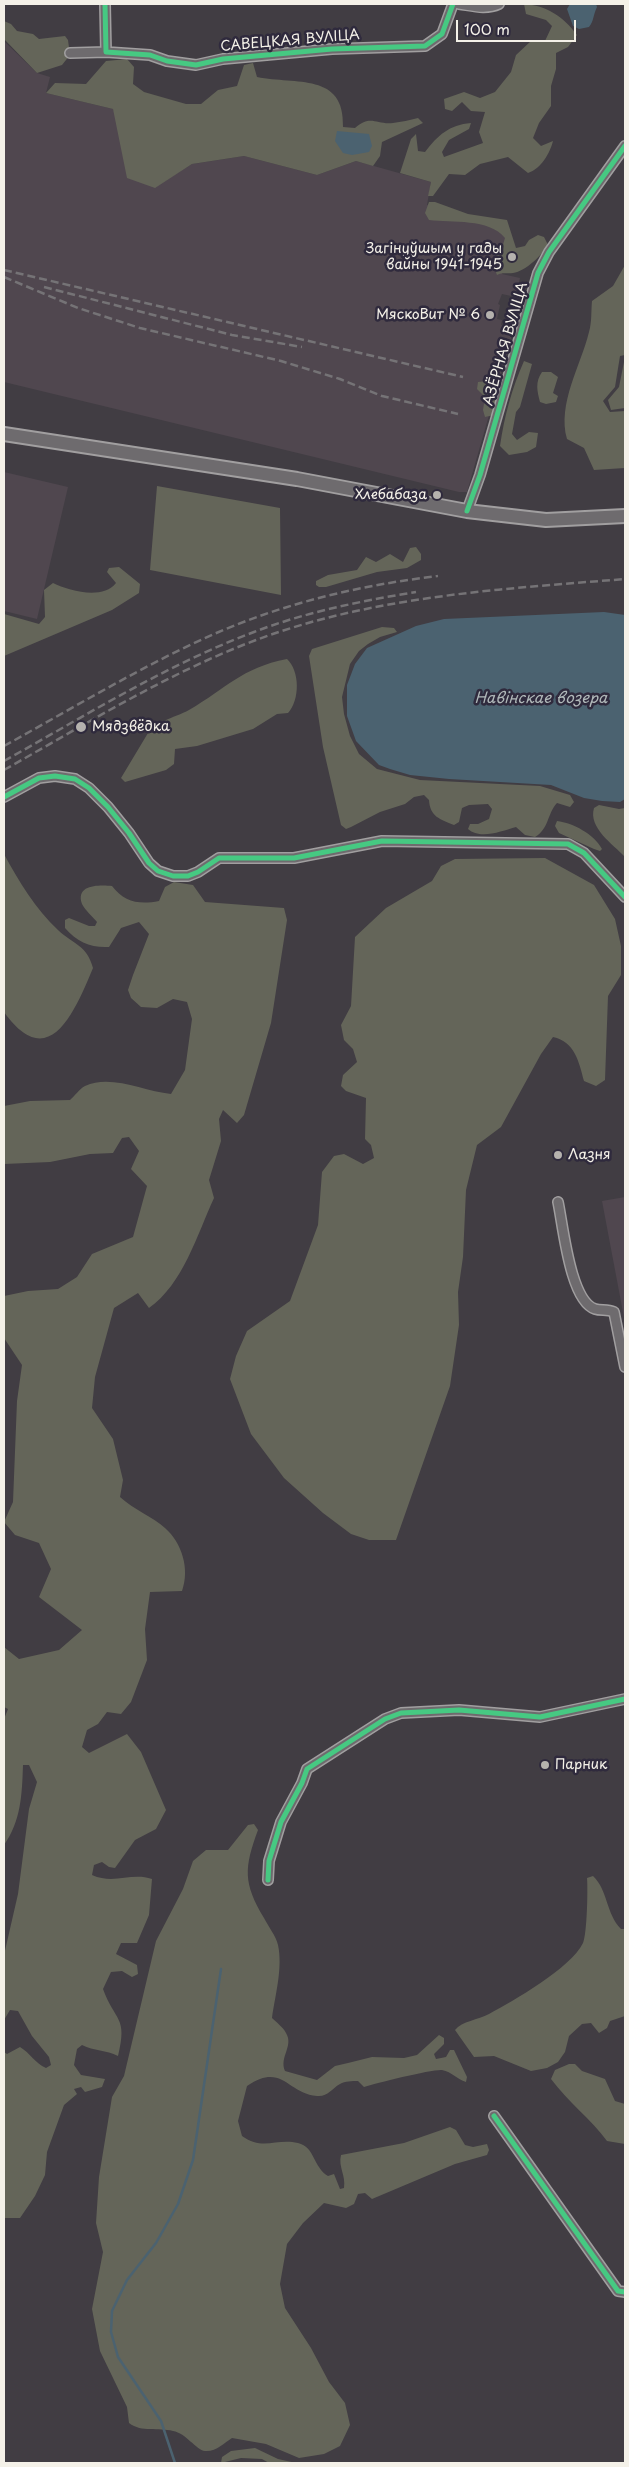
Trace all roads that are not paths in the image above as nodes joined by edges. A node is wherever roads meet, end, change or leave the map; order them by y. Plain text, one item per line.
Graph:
1 (105, 4) edge
2 (453, 4) edge
3 (460, 4) edge
4 (499, 4) edge
5 (106, 52) junction
6 (70, 53) dead end
7 (625, 146) edge
8 (4, 434) edge
9 (467, 511) junction
10 (625, 516) edge
11 (4, 797) edge
12 (625, 897) edge
13 (558, 1202) dead end
14 (624, 1354) edge
15 (625, 1368) edge
16 (625, 1699) edge
17 (268, 1880) dead end
18 (494, 2116) dead end
19 (625, 2292) edge

1 - 5 street
2 - 5 street, САВЕЦКАЯ ВУЛІЦА
3 - 4 street
5 - 6 street, САВЕЦКАЯ ВУЛІЦА
7 - 9 street, АЗЁРНАЯ ВУЛІЦА
8 - 9 main road
9 - 10 main road
11 - 12 street
13 - 14 street
14 - 15 street
16 - 17 street
18 - 19 street

